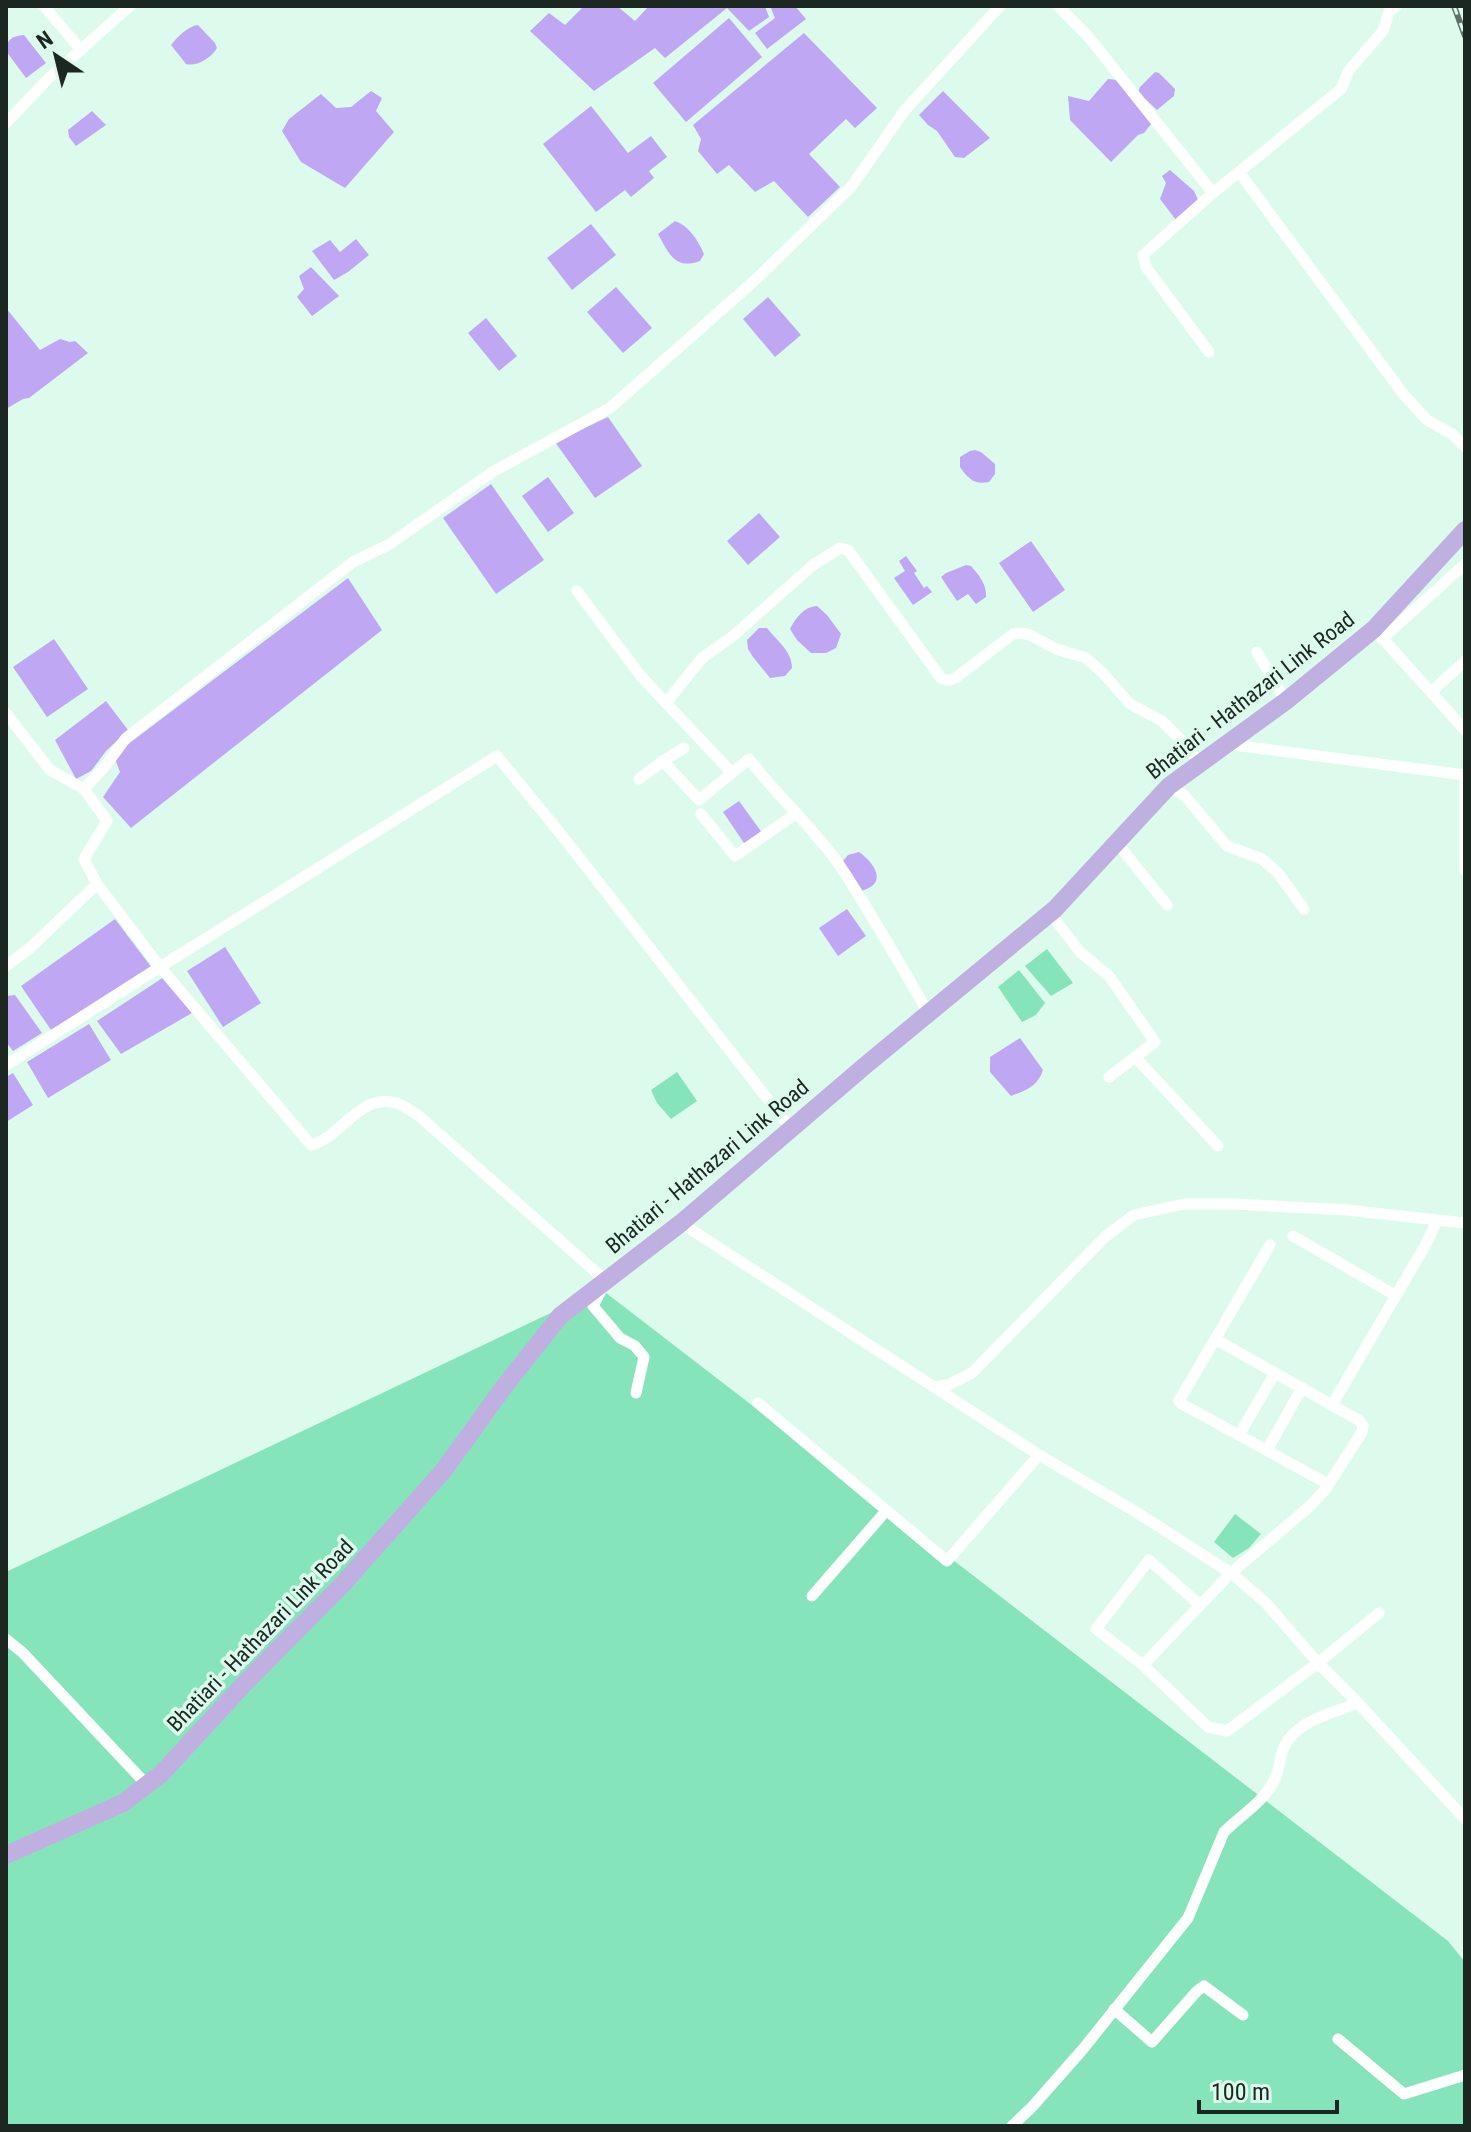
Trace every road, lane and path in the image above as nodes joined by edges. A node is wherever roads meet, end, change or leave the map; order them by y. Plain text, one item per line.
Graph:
1 (44, 6) edge
2 (130, 6) edge
3 (1000, 6) edge
4 (1058, 6) edge
5 (1396, 6) edge
6 (81, 50) junction
7 (6, 123) edge
8 (1239, 172) junction
9 (1213, 193) junction
10 (1209, 352) dead end
11 (1465, 447) edge
12 (1465, 530) edge
13 (1465, 564) edge
14 (577, 591) dead end
15 (1378, 634) junction
16 (1257, 652) dead end
17 (1465, 661) edge
18 (1431, 692) junction
19 (1286, 701) junction
20 (666, 703) junction
21 (6, 713) edge
22 (1465, 730) edge
23 (1225, 744) junction
24 (684, 748) dead end
25 (663, 761) junction
26 (1199, 763) junction
27 (732, 773) junction
28 (1465, 775) edge
29 (639, 779) dead end
30 (1169, 786) junction
31 (84, 789) junction
32 (797, 813) junction
33 (701, 814) dead end
34 (1117, 843) junction
35 (1465, 870) edge
36 (97, 884) junction
37 (1167, 905) dead end
38 (1304, 909) dead end
39 (1050, 913) junction
40 (6, 966) edge
41 (160, 967) junction
42 (929, 1014) junction
43 (1135, 1057) junction
44 (6, 1065) edge
45 (1109, 1077) dead end
46 (791, 1129) junction
47 (1218, 1146) dead end
48 (1437, 1221) junction
49 (681, 1223) junction
50 (1465, 1223) edge
51 (1293, 1236) dead end
52 (1270, 1245) dead end
53 (606, 1281) junction
54 (1395, 1295) junction
55 (1215, 1339) junction
56 (1275, 1373) junction
57 (934, 1387) junction
58 (1302, 1388) junction
59 (636, 1393) dead end
60 (758, 1403) dead end
61 (1332, 1405) junction
62 (1239, 1435) junction
63 (1267, 1450) junction
64 (1039, 1455) junction
65 (1328, 1484) junction
66 (886, 1511) junction
67 (1231, 1573) junction
68 (812, 1596) dead end
69 (1200, 1605) junction
70 (1379, 1613) dead end
71 (6, 1639) edge
72 (1318, 1663) junction
73 (1143, 1665) junction
74 (1358, 1703) junction
75 (147, 1785) junction
76 (1465, 1819) edge
77 (6, 1855) edge
78 (1114, 2009) junction
79 (1243, 2015) dead end
80 (1338, 2039) dead end
81 (1465, 2075) edge
82 (1012, 2126) edge

1 - 6 street
2 - 6 street
3 - 31 street
4 - 9 street
5 - 8 street
6 - 7 street
8 - 9 street
8 - 11 street
9 - 10 street
12 - 15 main road, Bhatiari - Hathazari Link Road
13 - 15 street
14 - 20 street
15 - 18 street
15 - 19 main road, Bhatiari - Hathazari Link Road
16 - 19 street
17 - 18 street
18 - 22 street
19 - 23 main road, Bhatiari - Hathazari Link Road
20 - 26 street
20 - 27 street
21 - 31 street
23 - 26 main road, Bhatiari - Hathazari Link Road
23 - 28 street
24 - 25 street
25 - 27 street
25 - 29 street
26 - 30 main road, Bhatiari - Hathazari Link Road
27 - 32 street
28 - 35 street
30 - 34 main road, Bhatiari - Hathazari Link Road
30 - 38 street
31 - 36 street
32 - 33 street
32 - 42 street
34 - 37 street
34 - 39 main road, Bhatiari - Hathazari Link Road
36 - 40 street
36 - 41 street
39 - 42 main road, Bhatiari - Hathazari Link Road
39 - 43 street
41 - 44 street
41 - 46 street
41 - 53 street
42 - 46 main road, Bhatiari - Hathazari Link Road
43 - 45 street
43 - 47 street
46 - 49 main road, Bhatiari - Hathazari Link Road
48 - 50 street
48 - 54 street
48 - 57 street
49 - 53 main road, Bhatiari - Hathazari Link Road
49 - 57 street
51 - 54 street
52 - 55 street
53 - 59 street
53 - 75 main road, Bhatiari - Hathazari Link Road
54 - 61 street
55 - 56 street
55 - 62 street
56 - 58 street
56 - 62 street
57 - 64 street
58 - 61 street
58 - 63 street
60 - 66 street
61 - 65 street
62 - 63 street
63 - 65 street
64 - 66 street
64 - 67 street
65 - 67 street
66 - 68 street
67 - 69 street
67 - 72 street
69 - 73 street
69 - 73 street
70 - 72 street
71 - 75 street
72 - 73 street
72 - 74 street
74 - 76 street
74 - 78 street
75 - 77 main road, Bhatiari - Hathazari Link Road
78 - 79 street
78 - 82 street
80 - 81 street

